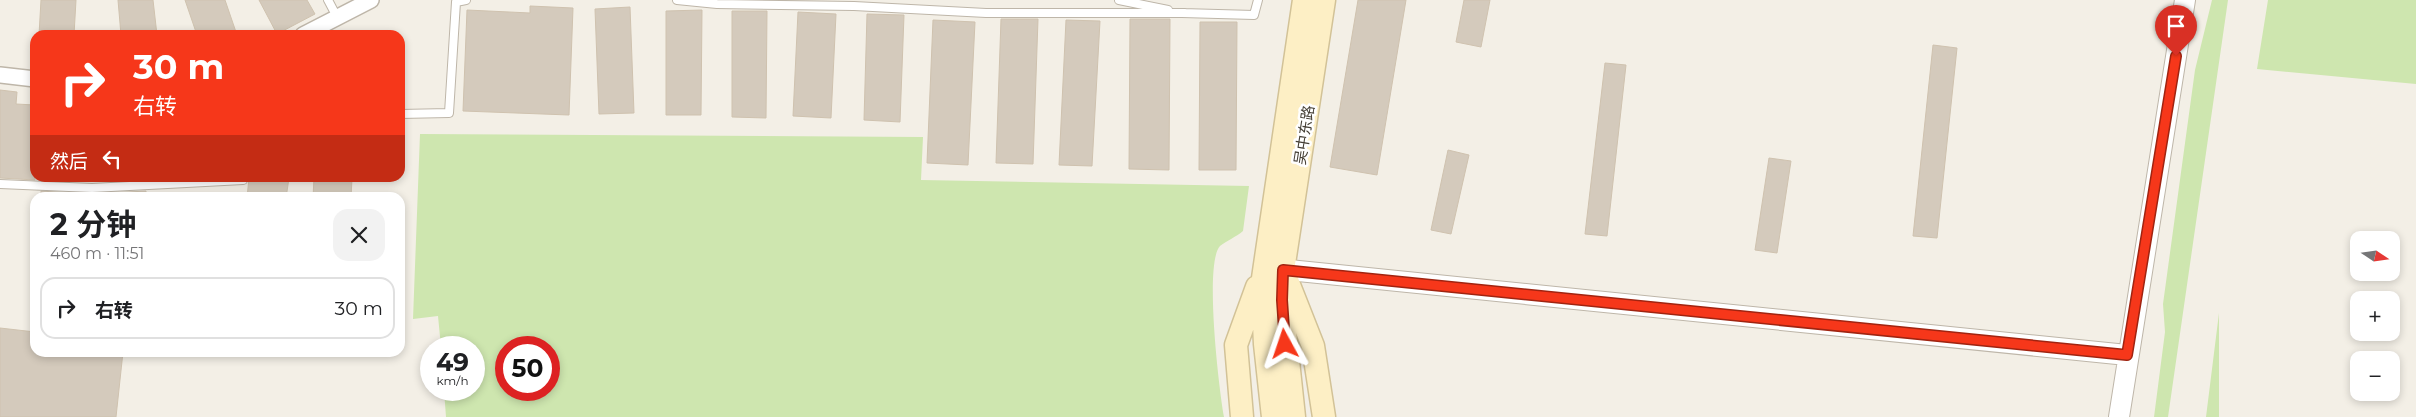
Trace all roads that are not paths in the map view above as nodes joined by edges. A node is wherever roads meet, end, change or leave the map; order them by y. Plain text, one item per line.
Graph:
1 (328, 0) edge
2 (371, 0) edge
3 (466, 0) edge
4 (677, 0) edge
5 (1118, 0) edge
6 (1258, 0) edge
7 (1304, 0) edge
8 (1324, 0) edge
9 (2185, 0) edge
10 (1185, 13) junction
11 (338, 17) junction
12 (313, 30) edge
13 (0, 75) edge
14 (30, 78) edge
15 (405, 114) edge
16 (205, 182) edge
17 (0, 184) edge
18 (1274, 269) junction
19 (2127, 355) junction
20 (1242, 417) edge
21 (1273, 417) edge
22 (1294, 417) edge
23 (1324, 417) edge
24 (2119, 417) edge

1 - 11 lane
2 - 11 street
3 - 15 lane
4 - 10 lane
5 - 10 lane
6 - 10 lane
7 - 18 main road, 吴中东路
8 - 18 main road, 吴中东路
9 - 19 street
11 - 12 street
13 - 14 street
16 - 17 lane
18 - 19 street
18 - 20 main road
18 - 21 main road
18 - 22 main road
18 - 23 main road
19 - 24 street

